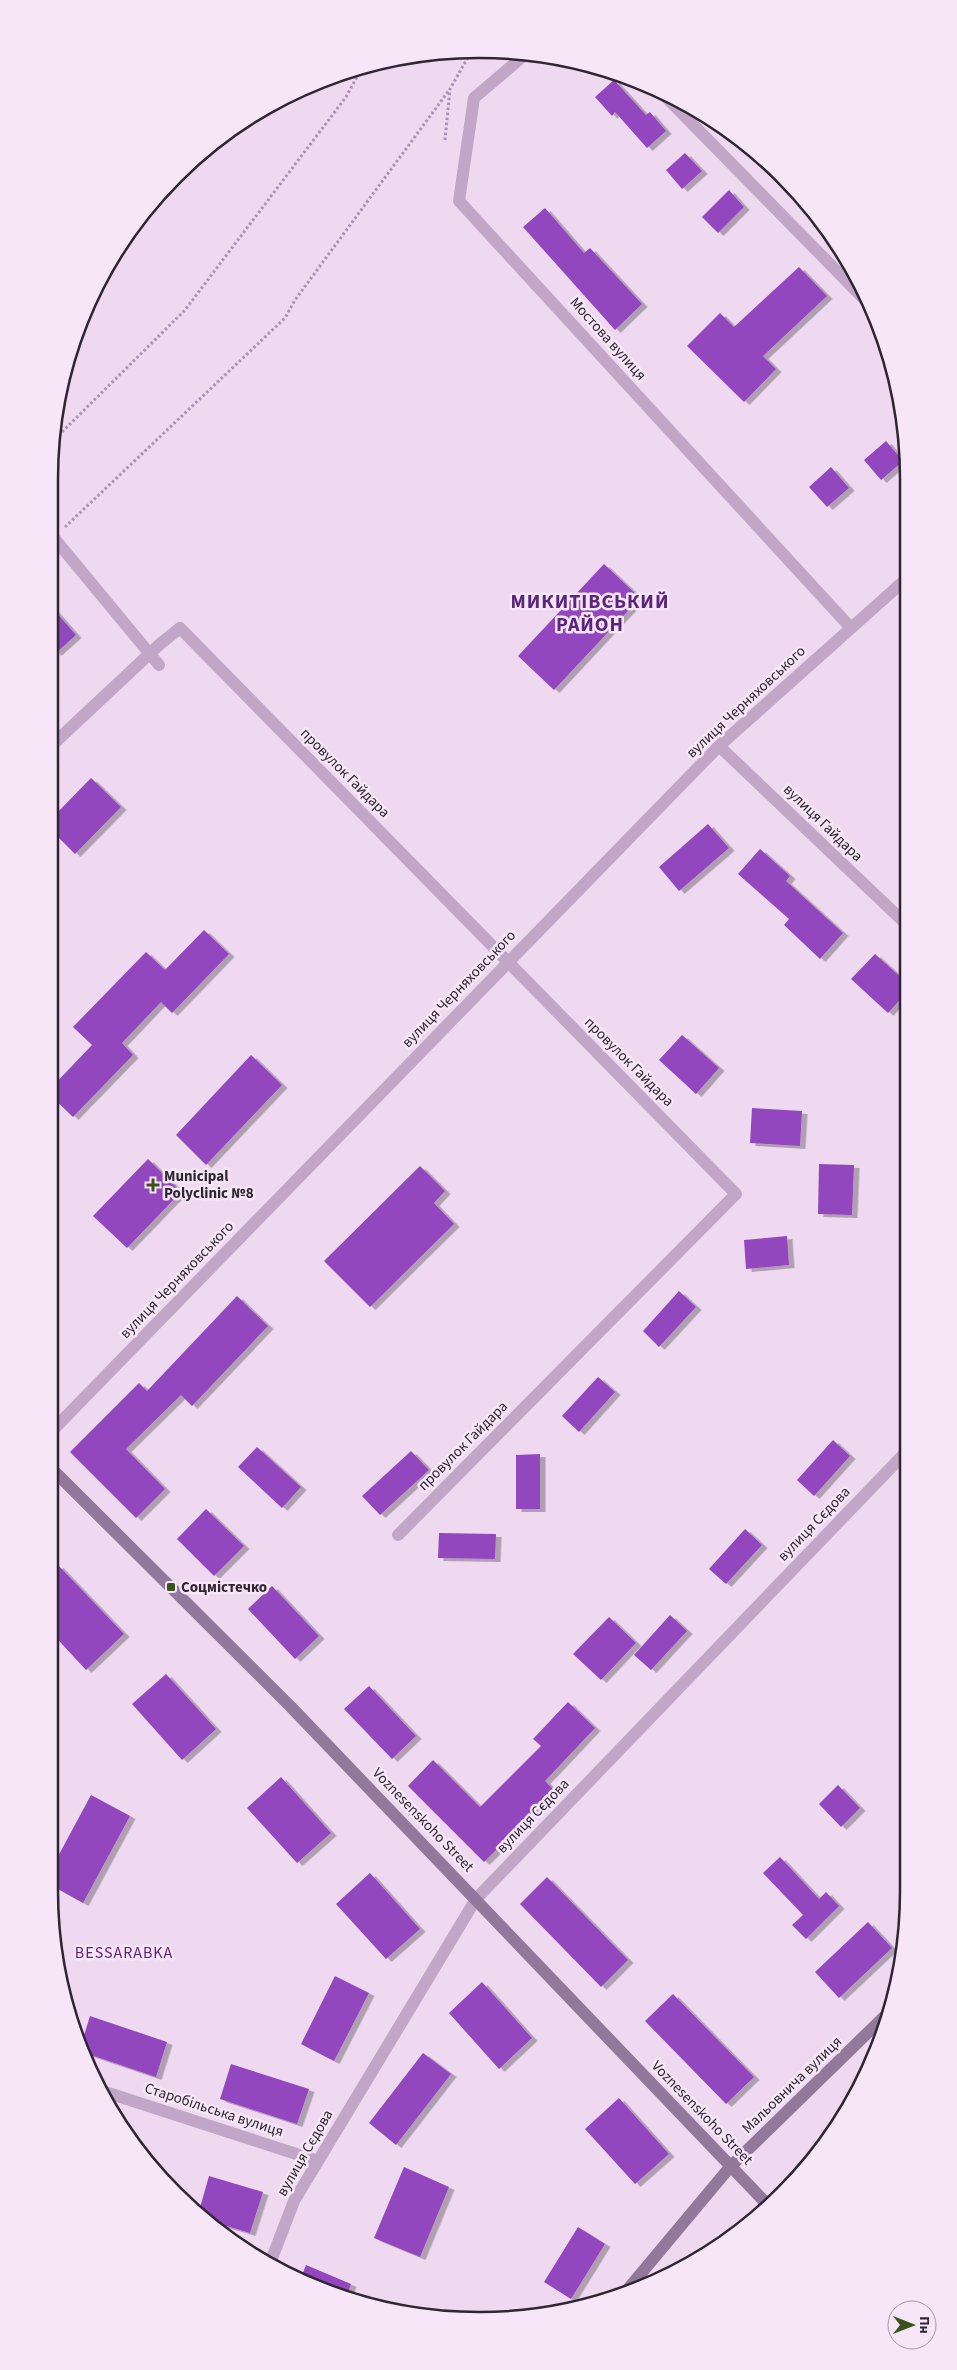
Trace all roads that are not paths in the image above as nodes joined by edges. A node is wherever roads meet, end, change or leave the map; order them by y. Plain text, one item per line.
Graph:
1 (519, 59) edge
2 (675, 107) edge
3 (854, 289) edge
4 (58, 548) edge
5 (900, 584) edge
6 (851, 628) junction
7 (149, 654) junction
8 (159, 665) dead end
9 (58, 740) edge
10 (719, 746) junction
11 (900, 918) edge
12 (508, 962) junction
13 (58, 1425) edge
14 (900, 1458) edge
15 (58, 1475) edge
16 (398, 1534) dead end
17 (476, 1899) junction
18 (878, 2022) edge
19 (109, 2093) edge
20 (318, 2161) junction
21 (730, 2167) junction
22 (764, 2201) edge
23 (272, 2258) edge
24 (632, 2283) edge

1 - 6 street, Мостова вулиця
2 - 3 street
4 - 7 street
5 - 6 street, вулиця Черняховського
6 - 10 street, вулиця Черняховського
7 - 8 street
7 - 9 street
7 - 12 street, провулок Гайдара
10 - 11 street, вулиця Гайдара
10 - 12 street, вулиця Черняховського
12 - 13 street, вулиця Черняховського
12 - 16 street, провулок Гайдара
14 - 17 street, вулиця Сєдова
15 - 17 street, Voznesenskoho Street
17 - 20 street, вулиця Сєдова
17 - 21 street, Voznesenskoho Street
18 - 21 street, Мальовнича вулиця
19 - 20 street, Старобільська вулиця
20 - 23 street, вулиця Сєдова
21 - 22 street, Voznesenskoho Street
21 - 24 street, Мальовнича вулиця

